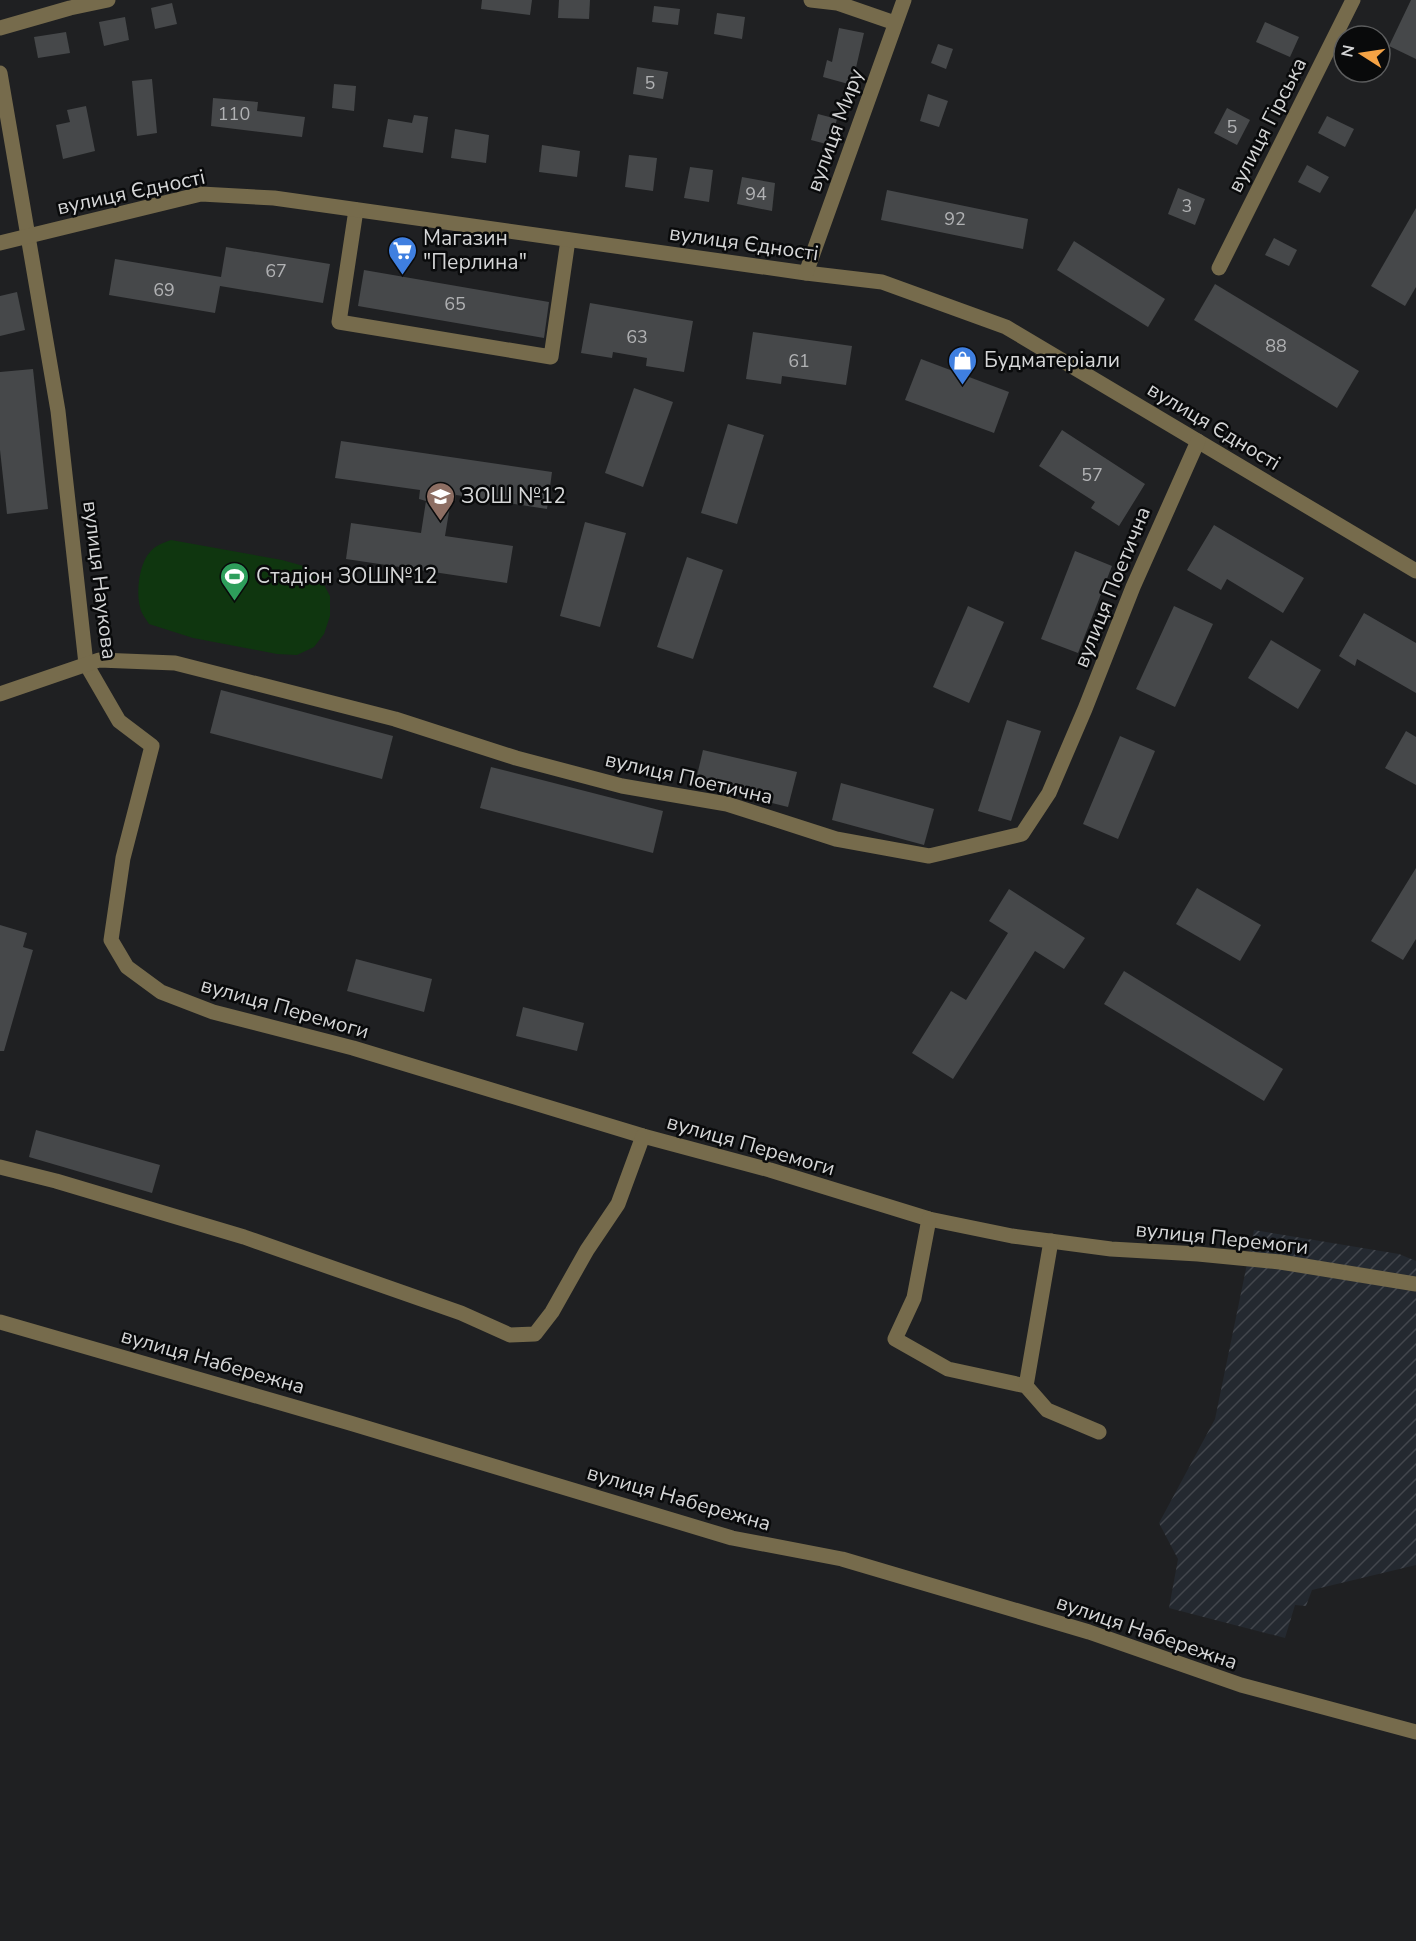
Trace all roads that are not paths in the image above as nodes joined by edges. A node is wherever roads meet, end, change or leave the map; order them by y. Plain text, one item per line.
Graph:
1 (108, 0) edge
2 (811, 0) edge
3 (904, 0) edge
4 (1353, 0) edge
5 (895, 24) junction
6 (0, 28) edge
7 (0, 73) edge
8 (356, 210) junction
9 (27, 237) junction
10 (568, 240) junction
11 (0, 243) edge
12 (1219, 268) dead end
13 (806, 273) junction
14 (1198, 441) junction
15 (1416, 571) edge
16 (86, 664) junction
17 (0, 694) edge
18 (111, 940) joint
19 (643, 1136) junction
20 (0, 1167) edge
21 (929, 1219) junction
22 (1052, 1241) junction
23 (1416, 1284) edge
24 (0, 1322) edge
25 (1026, 1386) junction
26 (1099, 1432) dead end
27 (1416, 1732) edge

1 - 6 street
2 - 5 street
3 - 5 street, вулиця Миру
4 - 12 street, вулиця Гірська
5 - 13 street, вулиця Миру
7 - 9 street, вулиця Наукова
8 - 9 street, вулиця Єдності
8 - 10 street, вулиця Єдності
8 - 10 street
9 - 11 street, вулиця Єдності
9 - 16 street, вулиця Наукова
10 - 13 street, вулиця Єдності
13 - 14 street, вулиця Єдності
14 - 15 street, вулиця Єдності
14 - 16 street, вулиця Поетична
16 - 17 street, вулиця Поетична
16 - 18 street, вулиця Наукова
18 - 19 street, вулиця Перемоги
19 - 20 street
19 - 21 street, вулиця Перемоги
21 - 22 street, вулиця Перемоги
21 - 25 street
22 - 23 street, вулиця Перемоги
22 - 25 street
24 - 27 street, вулиця Набережна
25 - 26 street

